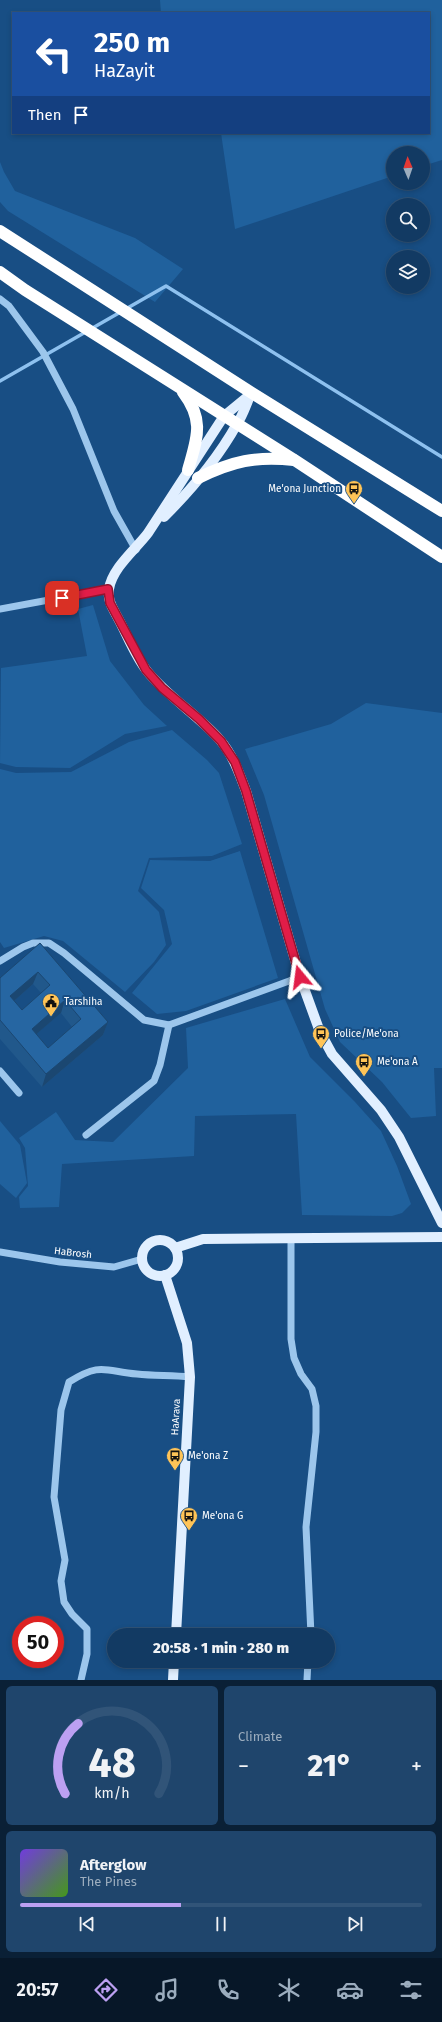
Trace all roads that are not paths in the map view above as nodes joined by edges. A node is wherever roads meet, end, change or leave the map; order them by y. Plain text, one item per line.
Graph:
1 (0, 227) edge
2 (4, 234) edge
3 (0, 272) edge
4 (0, 299) edge
5 (179, 386) junction
6 (252, 393) junction
7 (224, 416) junction
8 (238, 424) junction
9 (296, 460) junction
10 (188, 470) junction
11 (198, 478) junction
12 (442, 510) edge
13 (148, 533) junction
14 (136, 550) junction
15 (442, 557) edge
16 (108, 589) junction
17 (0, 609) edge
18 (0, 961) edge
19 (300, 977) junction
20 (169, 1025) junction
21 (0, 1071) edge
22 (19, 1093) dead end
23 (86, 1134) dead end
24 (442, 1224) edge
25 (442, 1237) edge
26 (291, 1239) junction
27 (176, 1248) junction
28 (0, 1252) edge
29 (142, 1259) junction
30 (166, 1275) junction
31 (190, 1377) junction
32 (176, 1628) edge
33 (311, 1628) edge
34 (174, 1668) edge
35 (307, 1668) edge
36 (82, 1680) edge
37 (173, 1680) edge
38 (306, 1680) edge

1 - 2 highway
2 - 6 highway
3 - 5 highway
4 - 14 street
5 - 7 highway
5 - 10 highway
6 - 7 main road
6 - 8 main road
6 - 12 highway
7 - 8 highway
7 - 10 main road
8 - 9 highway
8 - 11 main road
9 - 11 highway
9 - 15 highway
10 - 13 main road
11 - 13 main road
13 - 14 main road
14 - 16 main road
16 - 17 street
16 - 19 main road
18 - 20 street
19 - 20 street
19 - 24 main road
20 - 23 street
21 - 22 street
25 - 26 main road
26 - 27 main road
26 - 33 street
27 - 29 main road
27 - 30 main road
28 - 29 street, HaBrosh
29 - 30 main road
30 - 31 main road, HaArava
31 - 32 main road, HaArava
31 - 36 street
34 - 37 main road
35 - 38 street

